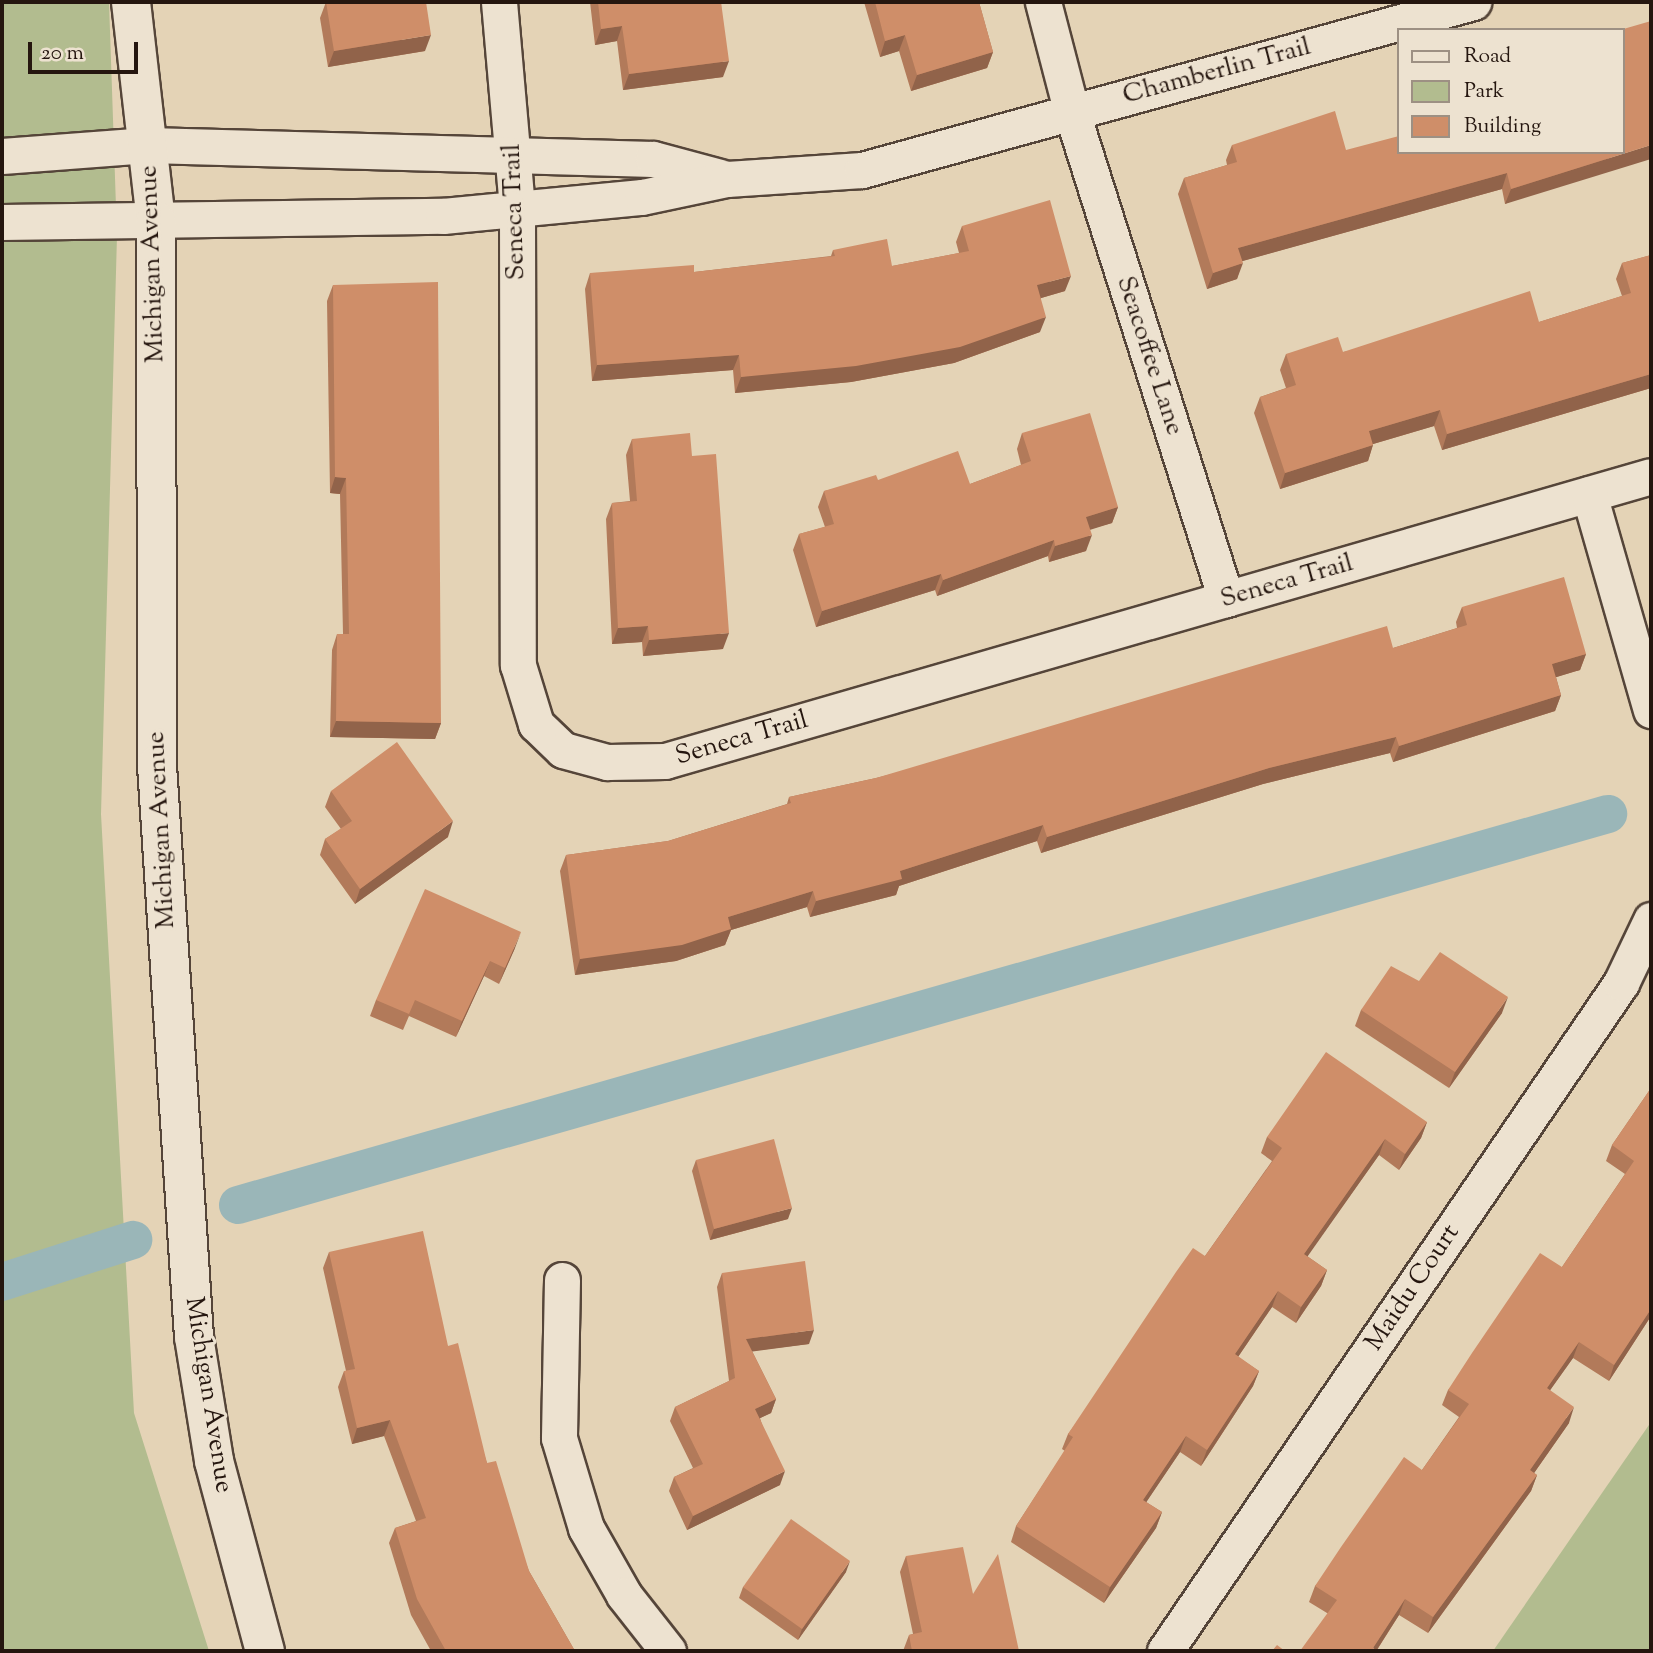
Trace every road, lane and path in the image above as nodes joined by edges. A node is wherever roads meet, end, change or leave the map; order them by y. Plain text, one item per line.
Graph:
1 (131, 2) edge
2 (499, 2) edge
3 (1043, 2) edge
4 (1473, 2) edge
5 (1072, 113) junction
6 (148, 145) junction
7 (2, 156) edge
8 (515, 156) junction
9 (727, 179) junction
10 (517, 209) junction
11 (156, 221) junction
12 (2, 222) edge
13 (1651, 477) edge
14 (1589, 494) junction
15 (1226, 599) junction
16 (1651, 710) edge
17 (1651, 920) edge
18 (562, 1280) dead end
19 (265, 1651) edge
20 (668, 1651) edge
21 (1165, 1651) edge

1 - 6 street, Michigan Avenue
2 - 8 street, Seneca Trail
3 - 5 street
4 - 5 street, Chamberlin Trail
5 - 9 street, Chamberlin Trail
5 - 15 street, Seacoffee Lane
6 - 7 street
6 - 8 street
6 - 11 street, Michigan Avenue
8 - 9 street
8 - 10 street, Seneca Trail
9 - 10 street
10 - 11 street
10 - 15 street, Seneca Trail
11 - 12 street
11 - 19 street, Michigan Avenue
13 - 14 street, Seneca Trail
14 - 15 street, Seneca Trail
14 - 16 street
17 - 21 street, Maidu Court
18 - 20 street

